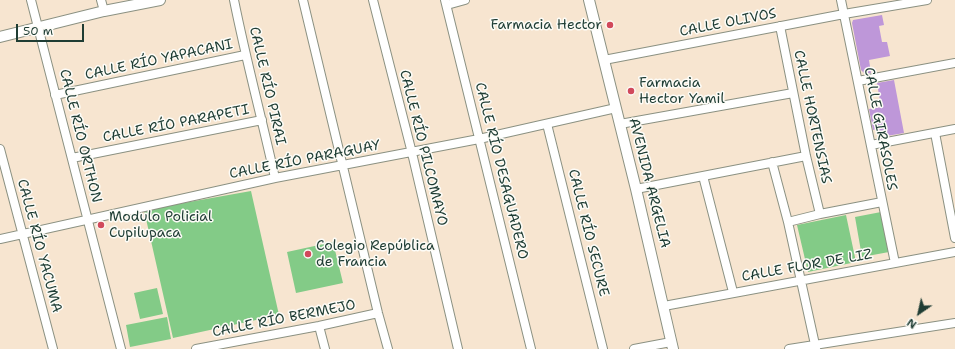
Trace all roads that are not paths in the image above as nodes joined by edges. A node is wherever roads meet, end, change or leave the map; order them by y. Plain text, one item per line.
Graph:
1 (31, 0) edge
2 (101, 0) edge
3 (160, 0) edge
4 (234, 0) edge
5 (303, 0) edge
6 (372, 0) edge
7 (465, 0) edge
8 (589, 0) edge
9 (841, 0) edge
10 (927, 0) edge
11 (446, 2) edge
12 (104, 11) junction
13 (844, 14) junction
14 (780, 26) junction
15 (38, 28) junction
16 (0, 37) edge
17 (245, 55) junction
18 (604, 60) junction
19 (955, 63) edge
20 (858, 81) junction
21 (793, 93) junction
22 (56, 95) junction
23 (616, 108) junction
24 (262, 120) junction
25 (547, 124) junction
26 (620, 124) junction
27 (955, 129) edge
28 (935, 133) junction
29 (479, 139) junction
30 (870, 145) junction
31 (0, 149) edge
32 (412, 153) junction
33 (806, 156) junction
34 (72, 158) junction
35 (772, 162) junction
36 (344, 166) junction
37 (703, 176) junction
38 (275, 178) junction
39 (636, 189) junction
40 (882, 202) junction
41 (820, 214) junction
42 (87, 219) junction
43 (788, 222) junction
44 (22, 234) junction
45 (955, 238) edge
46 (0, 239) edge
47 (955, 252) edge
48 (895, 263) junction
49 (802, 281) junction
50 (733, 292) junction
51 (664, 306) junction
52 (378, 314) junction
53 (955, 323) edge
54 (319, 326) junction
55 (672, 346) edge
56 (816, 347) edge
57 (53, 349) edge
58 (121, 349) edge
59 (196, 349) edge
60 (326, 349) edge
61 (388, 349) edge
62 (458, 349) edge
63 (531, 349) edge
64 (603, 349) edge
65 (634, 349) edge
66 (789, 349) edge

1 - 15 street, CALLE RÍO ORTHON
2 - 12 street
3 - 12 street
4 - 17 street, CALLE RÍO PIRAI
5 - 36 street
6 - 32 street, CALLE RÍO PILCOMAYO
7 - 11 street
8 - 18 street, AVENIDA ARGELIA
9 - 13 street, CALLE GIRASOLES
10 - 13 street, CALLE OLIVOS
11 - 29 street, CALLE RÍO DESAGUADERO
12 - 15 street
13 - 14 street, CALLE OLIVOS
13 - 20 street, CALLE GIRASOLES
14 - 18 street, CALLE OLIVOS
14 - 21 street, CALLE HORTENSIAS
15 - 16 street
15 - 22 street, CALLE RÍO ORTHON
17 - 22 street, CALLE RÍO YAPACANI
17 - 24 street, CALLE RÍO PIRAI
18 - 23 street, AVENIDA ARGELIA
19 - 20 street
20 - 30 street, CALLE GIRASOLES
21 - 26 street
21 - 33 street, CALLE HORTENSIAS
22 - 34 street, CALLE RÍO ORTHON
23 - 25 street, CALLE RÍO PARAGUAY
23 - 26 street, AVENIDA ARGELIA
24 - 34 street, CALLE RÍO PARAPETI
24 - 38 street, CALLE RÍO PIRAI
25 - 29 street, CALLE RÍO PARAGUAY
25 - 64 street, CALLE RÍO SECURE
26 - 39 street, AVENIDA ARGELIA
27 - 28 street
28 - 30 street
28 - 45 street
29 - 32 street, CALLE RÍO PARAGUAY
29 - 63 street, CALLE RÍO DESAGUADERO
30 - 40 street, CALLE GIRASOLES
31 - 44 street, CALLE RÍO YACUMA
32 - 36 street, CALLE RÍO PARAGUAY
32 - 62 street, CALLE RÍO PILCOMAYO
33 - 35 street
33 - 41 street, CALLE HORTENSIAS
34 - 42 street, CALLE RÍO ORTHON
35 - 37 street
35 - 43 street
36 - 38 street, CALLE RÍO PARAGUAY
36 - 52 street
37 - 39 street
37 - 50 street
38 - 42 street, CALLE RÍO PARAGUAY
39 - 51 street, AVENIDA ARGELIA
40 - 41 street
40 - 48 street, CALLE GIRASOLES
41 - 43 street
42 - 44 street, CALLE RÍO PARAGUAY
42 - 58 street, CALLE RÍO ORTHON
43 - 49 street
44 - 46 street, CALLE RÍO PARAGUAY
44 - 57 street, CALLE RÍO YACUMA
47 - 48 street, CALLE FLOR DE LIZ
48 - 49 street, CALLE FLOR DE LIZ
49 - 50 street, CALLE FLOR DE LIZ
49 - 56 street
50 - 51 street, CALLE FLOR DE LIZ
51 - 55 street, AVENIDA ARGELIA
52 - 54 street, CALLE RÍO BERMEJO
52 - 61 street
53 - 56 street
54 - 59 street, CALLE RÍO BERMEJO
54 - 60 street
55 - 65 street
56 - 66 street

